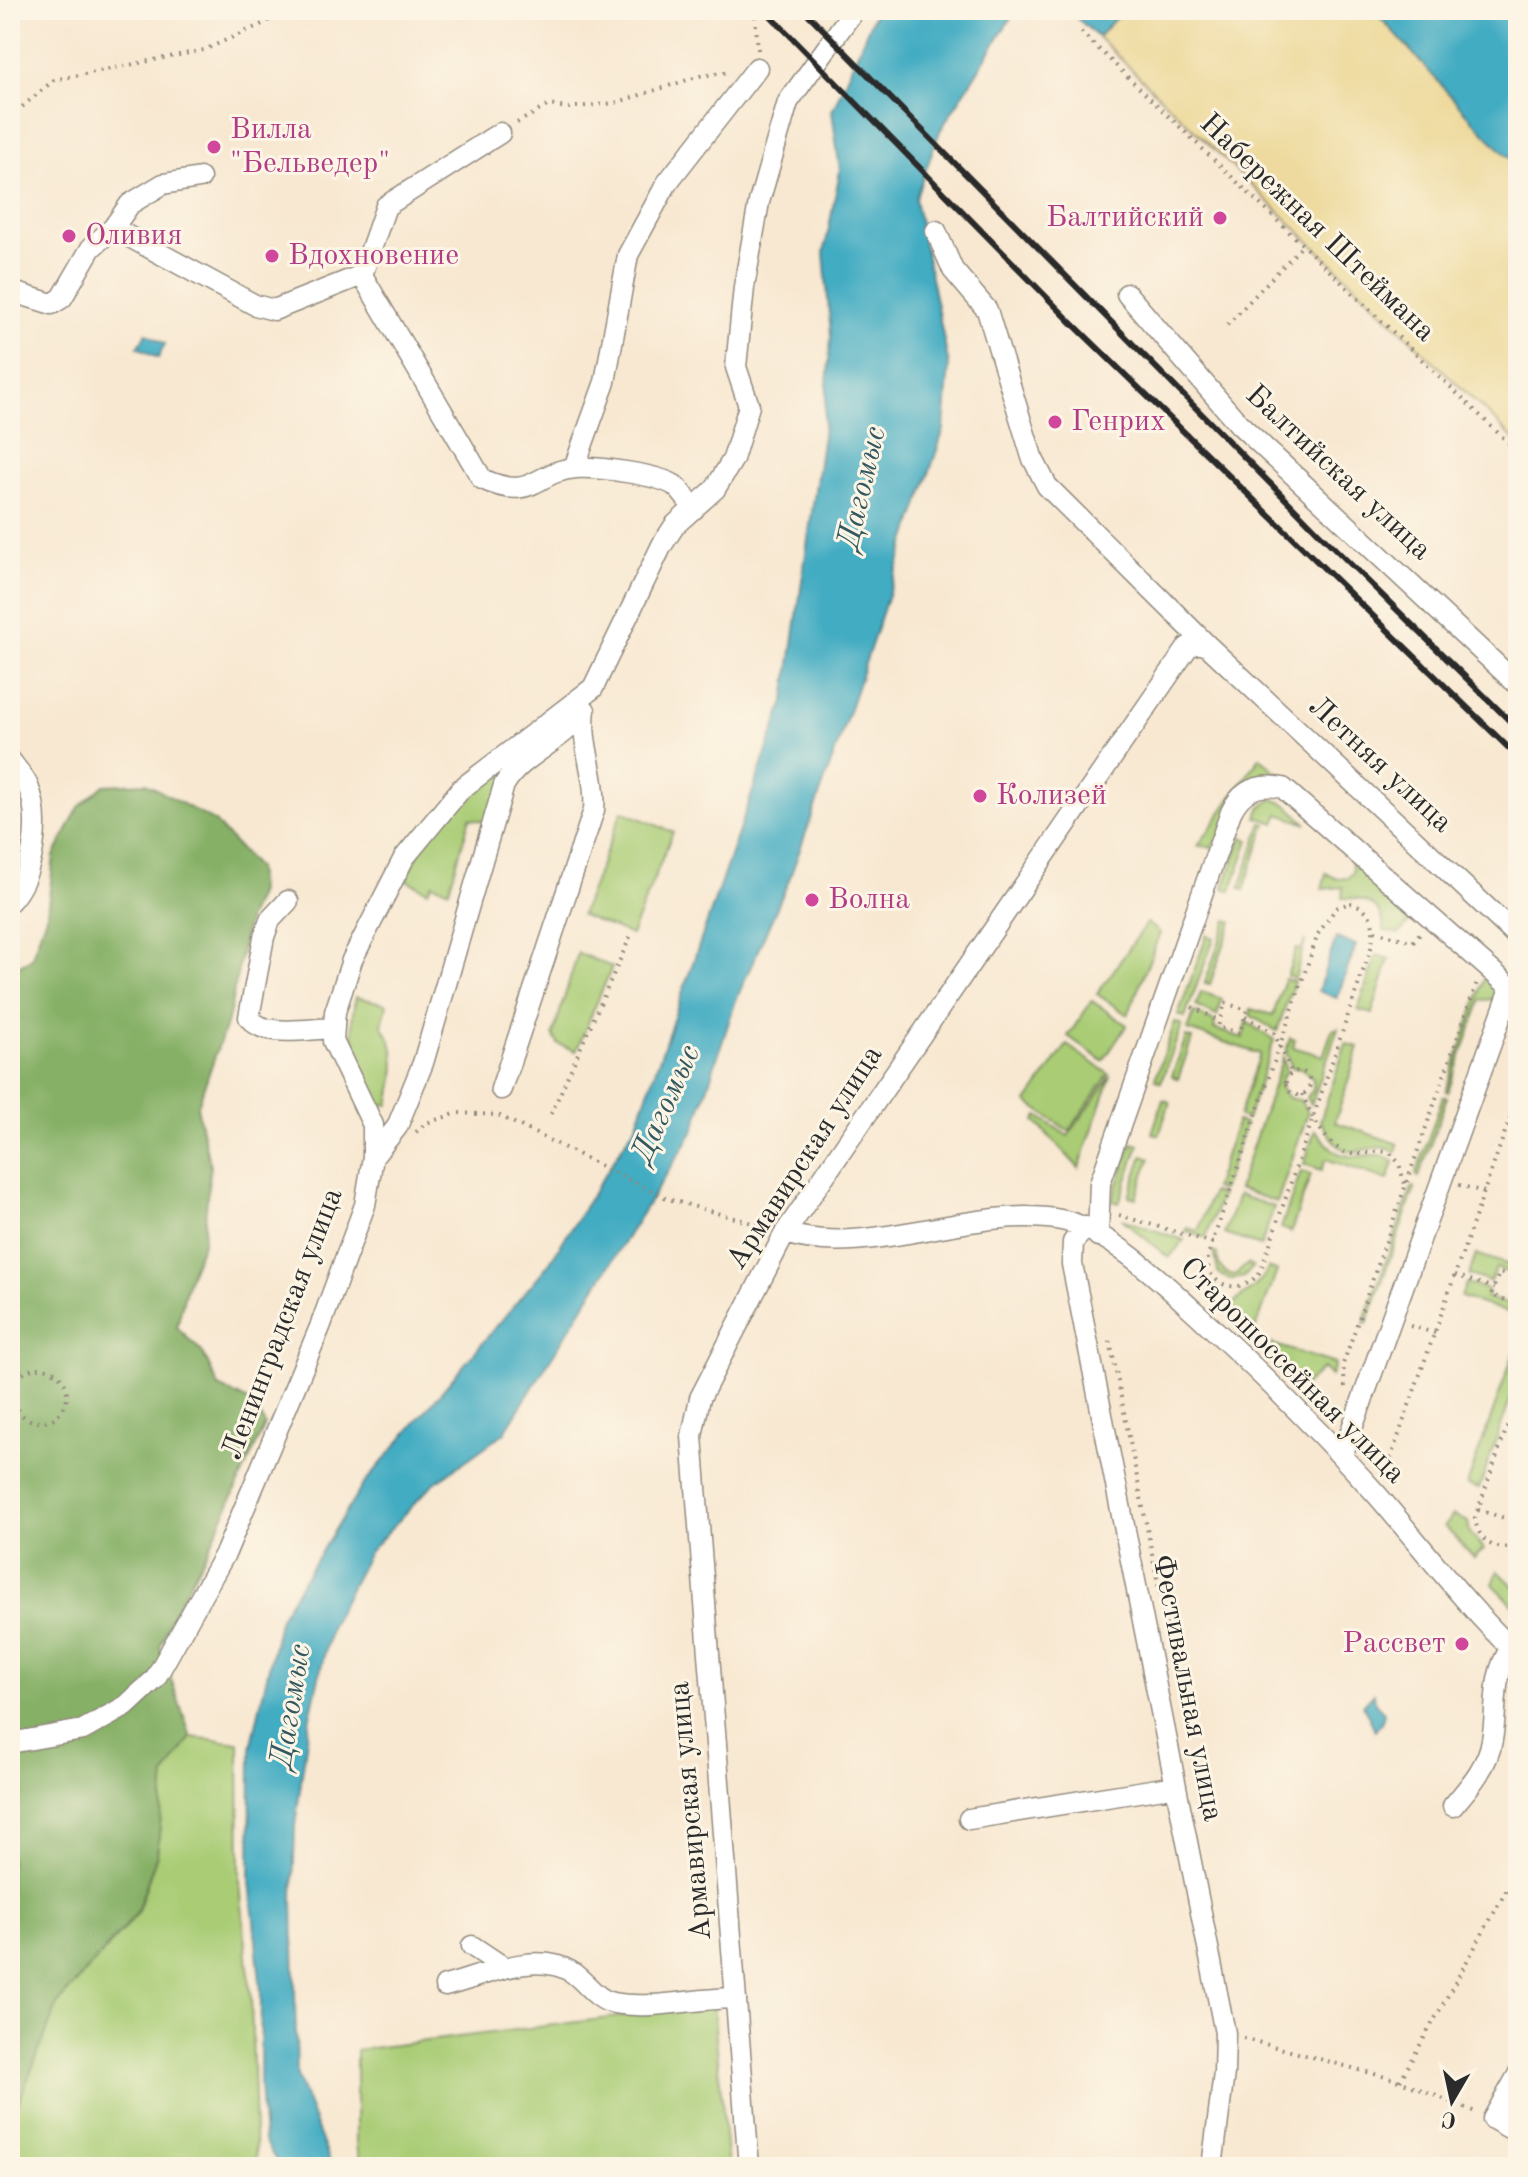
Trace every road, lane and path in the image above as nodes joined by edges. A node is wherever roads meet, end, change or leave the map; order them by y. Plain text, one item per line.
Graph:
1 (279, 10) edge
2 (758, 10) edge
3 (854, 10) edge
4 (1084, 34) dead end
5 (757, 68) junction
6 (10, 117) edge
7 (500, 133) joint
8 (200, 178) dead end
9 (113, 228) junction
10 (936, 231) dead end
11 (1303, 245) junction
12 (362, 275) junction
13 (10, 291) edge
14 (1127, 294) dead end
15 (1227, 325) dead end
16 (1518, 452) edge
17 (574, 468) junction
18 (694, 509) junction
19 (1203, 644) junction
20 (1518, 685) edge
21 (593, 688) junction
22 (583, 712) junction
23 (10, 760) edge
24 (10, 901) edge
25 (288, 901) dead end
26 (1432, 919) junction
27 (1374, 931) junction
28 (631, 935) dead end
29 (1518, 937) edge
30 (1482, 969) dead end
31 (1514, 991) edge
32 (1192, 1007) dead end
33 (1245, 1017) junction
34 (10, 1020) edge
35 (1220, 1021) junction
36 (334, 1028) junction
37 (10, 1031) edge
38 (1281, 1043) junction
39 (1292, 1073) junction
40 (501, 1089) dead end
41 (1302, 1094) junction
42 (1518, 1095) edge
43 (551, 1114) dead end
44 (1313, 1118) junction
45 (405, 1141) dead end
46 (373, 1157) junction
47 (1462, 1186) dead end
48 (1405, 1187) junction
49 (1484, 1192) junction
50 (1119, 1215) dead end
51 (780, 1231) junction
52 (1092, 1232) junction
53 (1213, 1243) junction
54 (1455, 1275) junction
55 (1518, 1279) edge
56 (1494, 1288) junction
57 (1518, 1292) edge
58 (1412, 1326) dead end
59 (1435, 1333) junction
60 (10, 1357) edge
61 (23, 1374) junction
62 (1345, 1391) dead end
63 (1518, 1396) edge
64 (1342, 1456) junction
65 (1385, 1475) dead end
66 (1477, 1510) junction
67 (1518, 1522) edge
68 (1518, 1545) edge
69 (1514, 1651) edge
70 (10, 1743) edge
71 (1176, 1786) junction
72 (1453, 1806) dead end
73 (969, 1819) dead end
74 (1518, 1870) edge
75 (472, 1946) dead end
76 (505, 1968) junction
77 (445, 1986) dead end
78 (736, 1998) junction
79 (1241, 2037) dead end
80 (1518, 2075) edge
81 (1400, 2081) junction
82 (1488, 2117) junction
83 (1518, 2133) edge
84 (749, 2167) edge
85 (1212, 2167) edge

1 - 6 path
2 - 5 path
3 - 18 street, Ленинградская улица
4 - 11 path, Набережная Штеймана
5 - 7 path
5 - 17 street
7 - 12 street
8 - 9 street
9 - 12 street
9 - 13 street
10 - 19 street, Летняя улица
11 - 15 path
11 - 16 path, Набережная Штеймана
12 - 17 street
14 - 20 street, Балтийская улица
17 - 18 street
18 - 21 street, Ленинградская улица
19 - 29 street, Летняя улица
19 - 51 street, Армавирская улица
21 - 22 street
21 - 36 street, Ленинградская улица
22 - 40 street
22 - 46 street
23 - 24 street
25 - 36 street
26 - 27 path
26 - 31 street
26 - 52 street, Фестивальная улица
27 - 38 path
27 - 44 path
28 - 43 path
30 - 48 path
31 - 64 street
32 - 35 path
33 - 35 path
33 - 35 path
33 - 38 path
34 - 37 path
36 - 46 street, Ленинградская улица
38 - 39 path
38 - 53 path
39 - 41 path
39 - 41 path
41 - 44 path
42 - 49 path
44 - 48 path
44 - 53 path
45 - 51 path
46 - 70 street, Ленинградская улица
47 - 49 path
48 - 62 path
49 - 54 path
50 - 53 path
51 - 52 street, Старошоссейная улица
51 - 78 street, Армавирская улица
52 - 64 street, Старошоссейная улица
52 - 71 street, Фестивальная улица
54 - 56 path
54 - 59 path
55 - 56 path
56 - 57 path
58 - 59 path
59 - 65 path
60 - 61 path
61 - 61 path
63 - 66 path
64 - 69 street, Старошоссейная улица
66 - 67 path
66 - 68 path
69 - 72 street
71 - 73 street
71 - 85 street, Фестивальная улица
74 - 81 path
75 - 76 street
76 - 77 street
76 - 78 street
78 - 84 street, Армавирская улица
79 - 81 path
80 - 82 street
81 - 82 path
82 - 83 street

